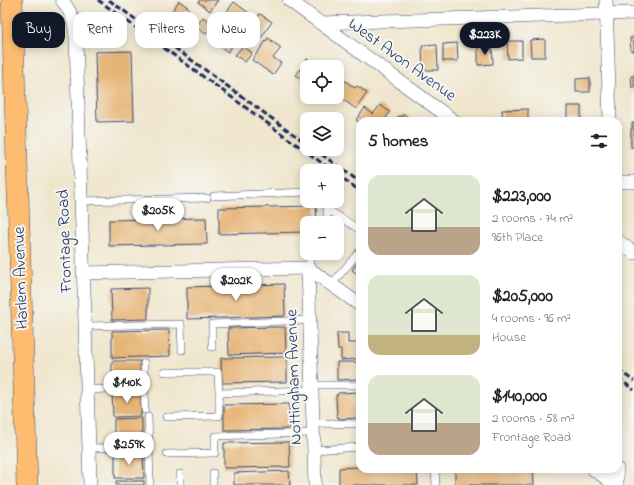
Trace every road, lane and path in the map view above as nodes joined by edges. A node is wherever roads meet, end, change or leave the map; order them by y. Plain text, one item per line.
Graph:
1 (62, 0) edge
2 (289, 0) edge
3 (606, 0) edge
4 (12, 4) edge
5 (301, 4) edge
6 (634, 13) edge
7 (607, 14) junction
8 (320, 22) junction
9 (449, 117) edge
10 (610, 117) edge
11 (622, 182) edge
12 (634, 182) edge
13 (300, 192) edge
14 (82, 201) junction
15 (327, 209) joint
16 (327, 216) edge
17 (356, 227) edge
18 (622, 244) edge
19 (634, 253) edge
20 (356, 256) edge
21 (310, 260) edge
22 (308, 268) junction
23 (84, 273) junction
24 (331, 285) junction
25 (356, 302) edge
26 (310, 320) junction
27 (86, 326) junction
28 (212, 347) dead end
29 (182, 350) dead end
30 (144, 363) dead end
31 (165, 372) dead end
32 (356, 384) edge
33 (144, 387) junction
34 (312, 388) junction
35 (88, 390) junction
36 (219, 393) junction
37 (166, 417) dead end
38 (356, 424) edge
39 (313, 428) junction
40 (149, 447) junction
41 (356, 447) edge
42 (89, 448) junction
43 (314, 450) junction
44 (167, 454) dead end
45 (213, 473) dead end
46 (435, 473) edge
47 (599, 473) edge
48 (616, 473) edge
49 (180, 474) dead end
50 (27, 485) edge
51 (90, 485) edge
52 (150, 485) edge
53 (180, 485) edge
54 (213, 485) edge
55 (315, 485) edge
56 (436, 485) edge
57 (616, 485) edge

1 - 14 street, Frontage Road
2 - 5 street, West Avon Avenue
3 - 7 street
4 - 50 main road, Harlem Avenue
5 - 8 street, West Avon Avenue
6 - 7 street
7 - 8 street
7 - 10 street
8 - 9 street, West Avon Avenue
11 - 12 street
13 - 14 lane
14 - 23 street, Frontage Road
15 - 16 lane
15 - 17 lane
18 - 19 street
20 - 24 lane
21 - 22 lane
22 - 23 street
22 - 24 street
22 - 26 street, Nottingham Avenue
23 - 27 street, Frontage Road
24 - 25 street
26 - 28 lane
26 - 34 street, Nottingham Avenue
27 - 29 lane
27 - 35 street, Frontage Road
30 - 33 lane
31 - 36 lane
32 - 34 lane
33 - 35 lane
33 - 40 lane
34 - 36 lane
34 - 39 street, Nottingham Avenue
35 - 42 street, Frontage Road
36 - 37 lane
38 - 39 lane
39 - 43 street, Nottingham Avenue
39 - 44 lane
40 - 42 lane
40 - 52 lane
41 - 43 lane
42 - 51 street, Frontage Road
43 - 55 street, Nottingham Avenue
45 - 54 lane
46 - 56 lane
47 - 57 street
48 - 57 street
49 - 53 lane

